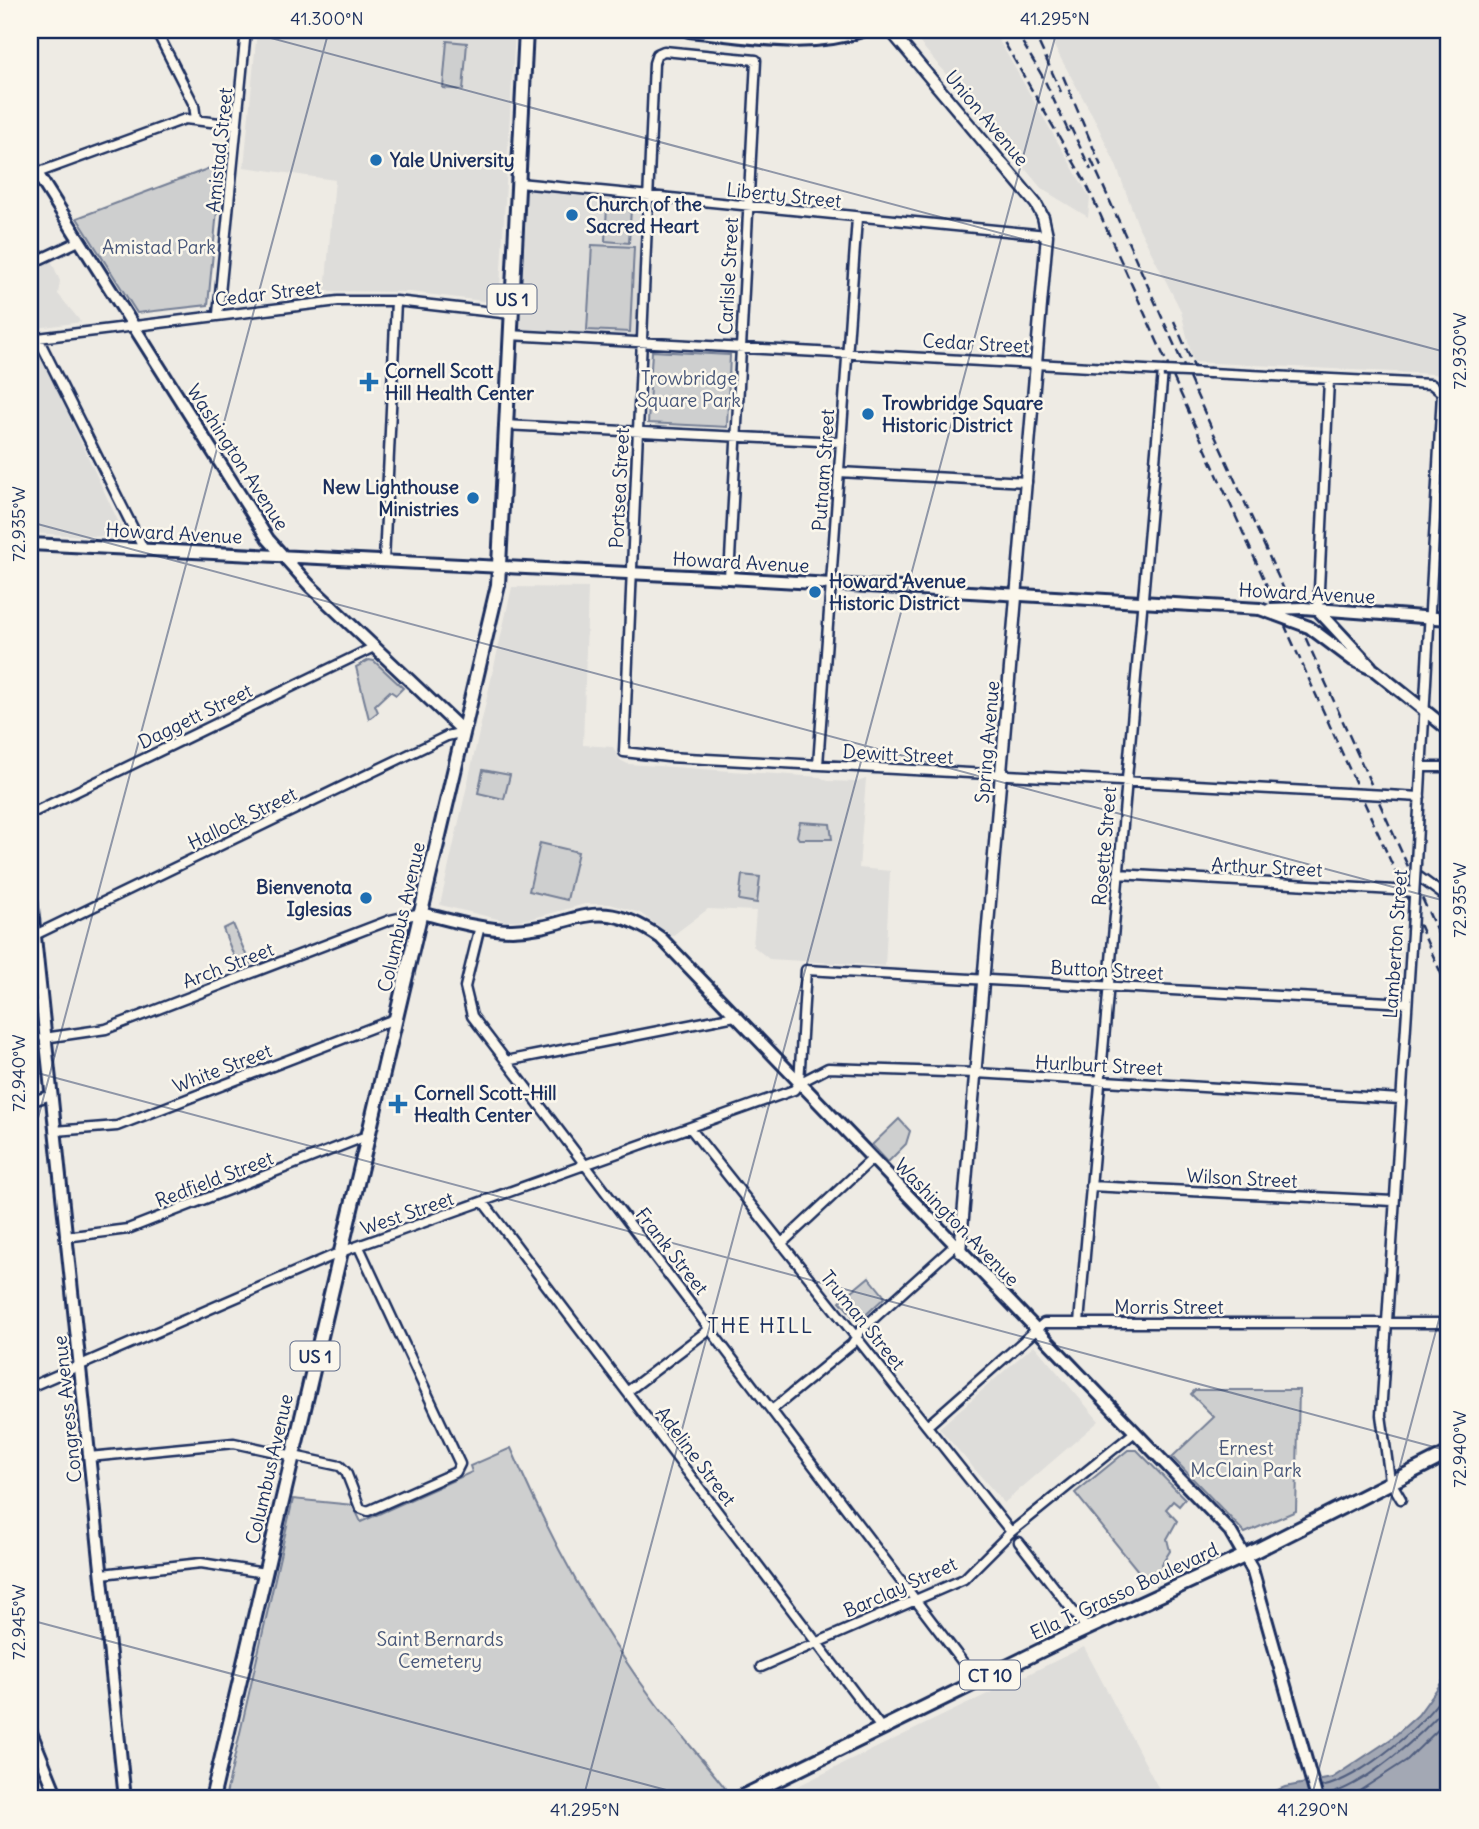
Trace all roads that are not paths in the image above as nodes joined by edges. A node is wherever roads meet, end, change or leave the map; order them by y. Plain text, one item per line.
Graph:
1 (156, 30) edge
2 (246, 30) edge
3 (526, 30) edge
4 (689, 30) edge
5 (862, 30) edge
6 (890, 30) edge
7 (657, 54) joint
8 (196, 119) junction
9 (237, 125) junction
10 (30, 162) edge
11 (37, 173) junction
12 (519, 183) junction
13 (649, 198) junction
14 (748, 207) junction
15 (856, 218) junction
16 (1047, 235) junction
17 (79, 241) junction
18 (30, 264) edge
19 (396, 301) junction
20 (218, 314) junction
21 (511, 314) junction
22 (132, 325) junction
23 (509, 335) junction
24 (34, 339) edge
25 (642, 341) junction
26 (740, 346) junction
27 (847, 352) junction
28 (1036, 362) junction
29 (1162, 372) junction
30 (1329, 380) junction
31 (1439, 388) joint
32 (505, 425) junction
33 (638, 432) junction
34 (736, 436) junction
35 (841, 442) junction
36 (1439, 471) junction
37 (1449, 471) edge
38 (839, 472) junction
39 (1027, 482) junction
40 (30, 544) edge
41 (143, 548) junction
42 (283, 556) junction
43 (384, 561) junction
44 (498, 568) junction
45 (630, 574) junction
46 (729, 578) junction
47 (831, 584) junction
48 (1018, 596) junction
49 (1142, 602) junction
50 (1260, 609) junction
51 (1318, 610) junction
52 (1431, 618) junction
53 (1449, 618) edge
54 (374, 646) junction
55 (1374, 670) junction
56 (1425, 711) junction
57 (1449, 730) edge
58 (464, 732) junction
59 (626, 753) joint
60 (818, 765) junction
61 (1422, 767) junction
62 (1449, 767) edge
63 (1002, 775) junction
64 (1125, 782) junction
65 (1420, 797) junction
66 (30, 814) edge
67 (1118, 874) junction
68 (1418, 876) junction
69 (30, 889) edge
70 (1414, 892) junction
71 (1449, 899) edge
72 (421, 913) junction
73 (480, 926) junction
74 (35, 935) junction
75 (33, 959) edge
76 (984, 979) junction
77 (1108, 986) junction
78 (1407, 1003) junction
79 (735, 1016) junction
80 (397, 1018) junction
81 (44, 1038) junction
82 (506, 1061) junction
83 (976, 1073) junction
84 (1100, 1080) junction
85 (799, 1083) junction
86 (51, 1095) junction
87 (1400, 1099) junction
88 (30, 1102) edge
89 (690, 1128) junction
90 (55, 1131) junction
91 (369, 1135) junction
92 (872, 1159) junction
93 (585, 1165) junction
94 (1090, 1186) junction
95 (1393, 1201) junction
96 (484, 1203) junction
97 (65, 1237) junction
98 (781, 1244) junction
99 (359, 1247) junction
100 (957, 1249) junction
101 (341, 1252) junction
102 (1079, 1323) junction
103 (1386, 1323) junction
104 (1449, 1323) edge
105 (711, 1328) junction
106 (1036, 1329) junction
107 (857, 1336) junction
108 (80, 1366) junction
109 (30, 1387) edge
110 (628, 1391) junction
111 (773, 1409) junction
112 (927, 1426) junction
113 (1135, 1432) junction
114 (1449, 1452) edge
115 (292, 1455) junction
116 (89, 1457) junction
117 (1390, 1480) junction
118 (1401, 1499) dead end
119 (1012, 1532) junction
120 (1019, 1542) dead end
121 (1245, 1555) junction
122 (265, 1573) junction
123 (102, 1574) junction
124 (914, 1598) junction
125 (1087, 1629) junction
126 (817, 1642) junction
127 (761, 1667) dead end
128 (977, 1681) junction
129 (881, 1729) junction
130 (30, 1730) edge
131 (58, 1799) edge
132 (125, 1799) edge
133 (212, 1799) edge
134 (738, 1799) edge
135 (1317, 1799) edge

1 - 8 street
2 - 9 street, Amistad Street
3 - 12 main road, Columbus Avenue / US 1
4 - 5 main road
6 - 16 street, Union Avenue
7 - 13 street, Portsea Street
7 - 14 street, Carlisle Street
8 - 9 street
8 - 11 street
9 - 20 street, Amistad Street
10 - 11 main road, Washington Avenue
11 - 17 main road, Washington Avenue
12 - 13 street, Liberty Street
12 - 21 main road, Columbus Avenue / US 1
13 - 14 street, Liberty Street
13 - 25 street, Portsea Street
14 - 15 street, Liberty Street
14 - 26 street, Carlisle Street
15 - 16 street, Liberty Street
15 - 27 street, Putnam Street
16 - 28 street, Spring Avenue
17 - 18 street
17 - 22 main road, Washington Avenue
19 - 20 street, Cedar Street
19 - 21 street, Cedar Street
19 - 43 street
20 - 22 street, Cedar Street
21 - 23 main road, Columbus Avenue / US 1
22 - 24 street, Cedar Street
22 - 42 main road, Washington Avenue
23 - 25 street, Cedar Street
23 - 32 main road, Columbus Avenue / US 1
24 - 41 street
25 - 26 street, Cedar Street
25 - 33 street, Portsea Street
26 - 27 street, Cedar Street
26 - 34 street, Carlisle Street
27 - 28 street, Cedar Street
27 - 35 street, Putnam Street
28 - 29 street, Cedar Street
28 - 39 street, Spring Avenue
29 - 30 street, Cedar Street, bridge
29 - 49 street, Rosette Street
30 - 31 street, Cedar Street
30 - 51 street
31 - 36 street, Lamberton Street
32 - 33 street
32 - 44 main road, Columbus Avenue / US 1
33 - 34 street
33 - 45 street, Portsea Street
34 - 35 street
34 - 46 street, Carlisle Street
35 - 38 street, Putnam Street
36 - 37 street
36 - 52 street, Lamberton Street
38 - 39 street
38 - 47 street, Putnam Street
39 - 48 street, Spring Avenue
40 - 41 main road, Howard Avenue
41 - 42 main road, Howard Avenue
42 - 43 main road, Howard Avenue
42 - 54 main road, Washington Avenue
43 - 44 main road, Howard Avenue
44 - 45 main road, Howard Avenue
44 - 58 main road, Columbus Avenue / US 1
45 - 46 main road, Howard Avenue
45 - 59 street, Portsea Street
46 - 47 main road, Howard Avenue
47 - 48 main road, Howard Avenue
47 - 60 street, Putnam Street
48 - 49 main road, Howard Avenue
48 - 63 street, Spring Avenue
49 - 50 main road, Howard Avenue
49 - 64 street, Rosette Street
50 - 51 main road, Howard Avenue, bridge
50 - 55 main road, bridge
51 - 52 main road, Howard Avenue
51 - 55 main road
52 - 53 main road, Howard Avenue
52 - 56 street, Lamberton Street
54 - 58 main road, Washington Avenue
54 - 66 street, Daggett Street
55 - 56 main road
56 - 57 main road
56 - 61 street, Lamberton Street
58 - 72 main road, Columbus Avenue / US 1
58 - 74 street, Hallock Street
59 - 60 street, Dewitt Street
60 - 63 street, Dewitt Street
61 - 62 street
61 - 65 street, Lamberton Street
63 - 64 street, Dewitt Street
63 - 76 street, Spring Avenue
64 - 65 street, Dewitt Street, bridge
64 - 67 street, Rosette Street
65 - 68 street, Lamberton Street, bridge
67 - 70 street, Arthur Street, bridge
67 - 77 street, Rosette Street
68 - 70 street, Lamberton Street, bridge
68 - 71 street
69 - 74 main road, Congress Avenue
70 - 78 street, Lamberton Street, bridge
72 - 73 main road, Washington Avenue
72 - 80 main road, Columbus Avenue / US 1
72 - 81 street, Arch Street
73 - 79 main road, Washington Avenue
73 - 82 street, Frank Street
74 - 75 main road, Congress Avenue
75 - 81 main road, Congress Avenue
76 - 77 street, Button Street
76 - 83 street, Spring Avenue
76 - 85 street, Button Street
77 - 78 street, Button Street
77 - 84 street, Rosette Street
78 - 87 street, Lamberton Street
79 - 82 street
79 - 85 main road, Washington Avenue
80 - 90 street, White Street
80 - 91 main road, Columbus Avenue / US 1
81 - 86 main road, Congress Avenue
82 - 93 street, Frank Street
83 - 84 street, Hurlburt Street
83 - 85 street, Hurlburt Street
83 - 100 street, Spring Avenue
84 - 87 street, Hurlburt Street
84 - 94 street, Rosette Street
85 - 89 street, West Street
85 - 92 main road, Washington Avenue
86 - 88 street
86 - 90 main road, Congress Avenue
87 - 95 street, Lamberton Street
89 - 93 street, West Street
89 - 98 street, Truman Street
90 - 97 main road, Congress Avenue
91 - 97 street, Redfield Street
91 - 101 main road, Columbus Avenue / US 1
92 - 98 street
92 - 100 main road, Washington Avenue
93 - 96 street, West Street
93 - 105 street, Frank Street
94 - 95 street, Wilson Street
94 - 102 street, Rosette Street
95 - 103 street, Lamberton Street
96 - 99 street, West Street
96 - 110 street, Adeline Street
97 - 108 main road, Congress Avenue
98 - 107 street, Truman Street
99 - 101 street, West Street
99 - 115 street
100 - 106 main road, Washington Avenue
100 - 107 street
101 - 108 street, West Street
101 - 115 main road, Columbus Avenue / US 1
102 - 103 street, Morris Street
102 - 106 street, Morris Street
103 - 104 street, Morris Street
103 - 117 street, Lamberton Street
105 - 110 street
105 - 111 street, Frank Street
106 - 112 street
106 - 113 main road, Washington Avenue
107 - 111 street
107 - 112 street, Truman Street
108 - 109 street, West Street
108 - 116 main road, Congress Avenue
110 - 126 street, Adeline Street
111 - 124 street, Frank Street
112 - 119 street, Truman Street
113 - 119 street, Barclay Street
113 - 121 main road, Washington Avenue
114 - 117 main road, Ella T. Grasso Boulevard / CT 10
115 - 116 street
115 - 122 main road, Columbus Avenue / US 1
116 - 123 main road, Congress Avenue
117 - 118 street, Lamberton Street
117 - 121 main road, Ella T. Grasso Boulevard / CT 10
119 - 124 street, Barclay Street
120 - 125 street
121 - 125 main road, Ella T. Grasso Boulevard / CT 10
121 - 135 main road, Washington Avenue
122 - 123 street
122 - 133 main road, Columbus Avenue / US 1
123 - 132 main road, Congress Avenue
124 - 126 street, Barclay Street
124 - 128 street, Frank Street
125 - 128 main road, Ella T. Grasso Boulevard / CT 10
126 - 127 street, Barclay Street
126 - 129 street, Adeline Street
128 - 129 main road, Ella T. Grasso Boulevard / CT 10
129 - 134 main road, Ella T. Grasso Boulevard / CT 10
130 - 131 main road

